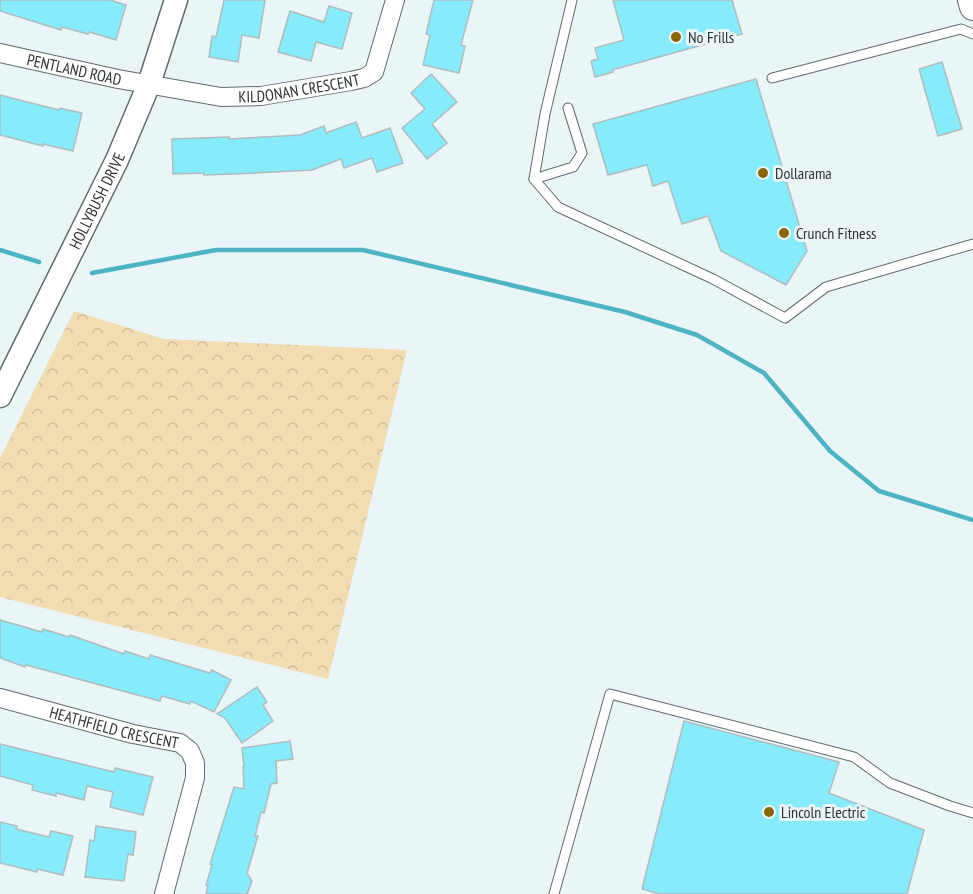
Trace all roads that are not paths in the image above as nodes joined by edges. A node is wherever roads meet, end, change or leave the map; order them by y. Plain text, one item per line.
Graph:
1 (176, 0) edge
2 (395, 0) edge
3 (572, 0) edge
4 (971, 0) edge
5 (973, 12) edge
6 (967, 18) edge
7 (973, 34) edge
8 (0, 53) edge
9 (772, 78) dead end
10 (149, 84) junction
11 (568, 108) dead end
12 (534, 180) junction
13 (973, 244) edge
14 (0, 396) edge
15 (0, 698) edge
16 (973, 813) edge
17 (164, 894) edge
18 (554, 894) edge

1 - 10 street, HOLLYBUSH DRIVE
2 - 10 street, KILDONAN CRESCENT
3 - 12 lane
4 - 6 main road
5 - 6 lane
6 - 7 lane
6 - 9 lane
8 - 10 street, PENTLAND ROAD
10 - 14 street, HOLLYBUSH DRIVE
11 - 12 lane
12 - 13 lane
15 - 17 street, HEATHFIELD CRESCENT
16 - 18 lane

